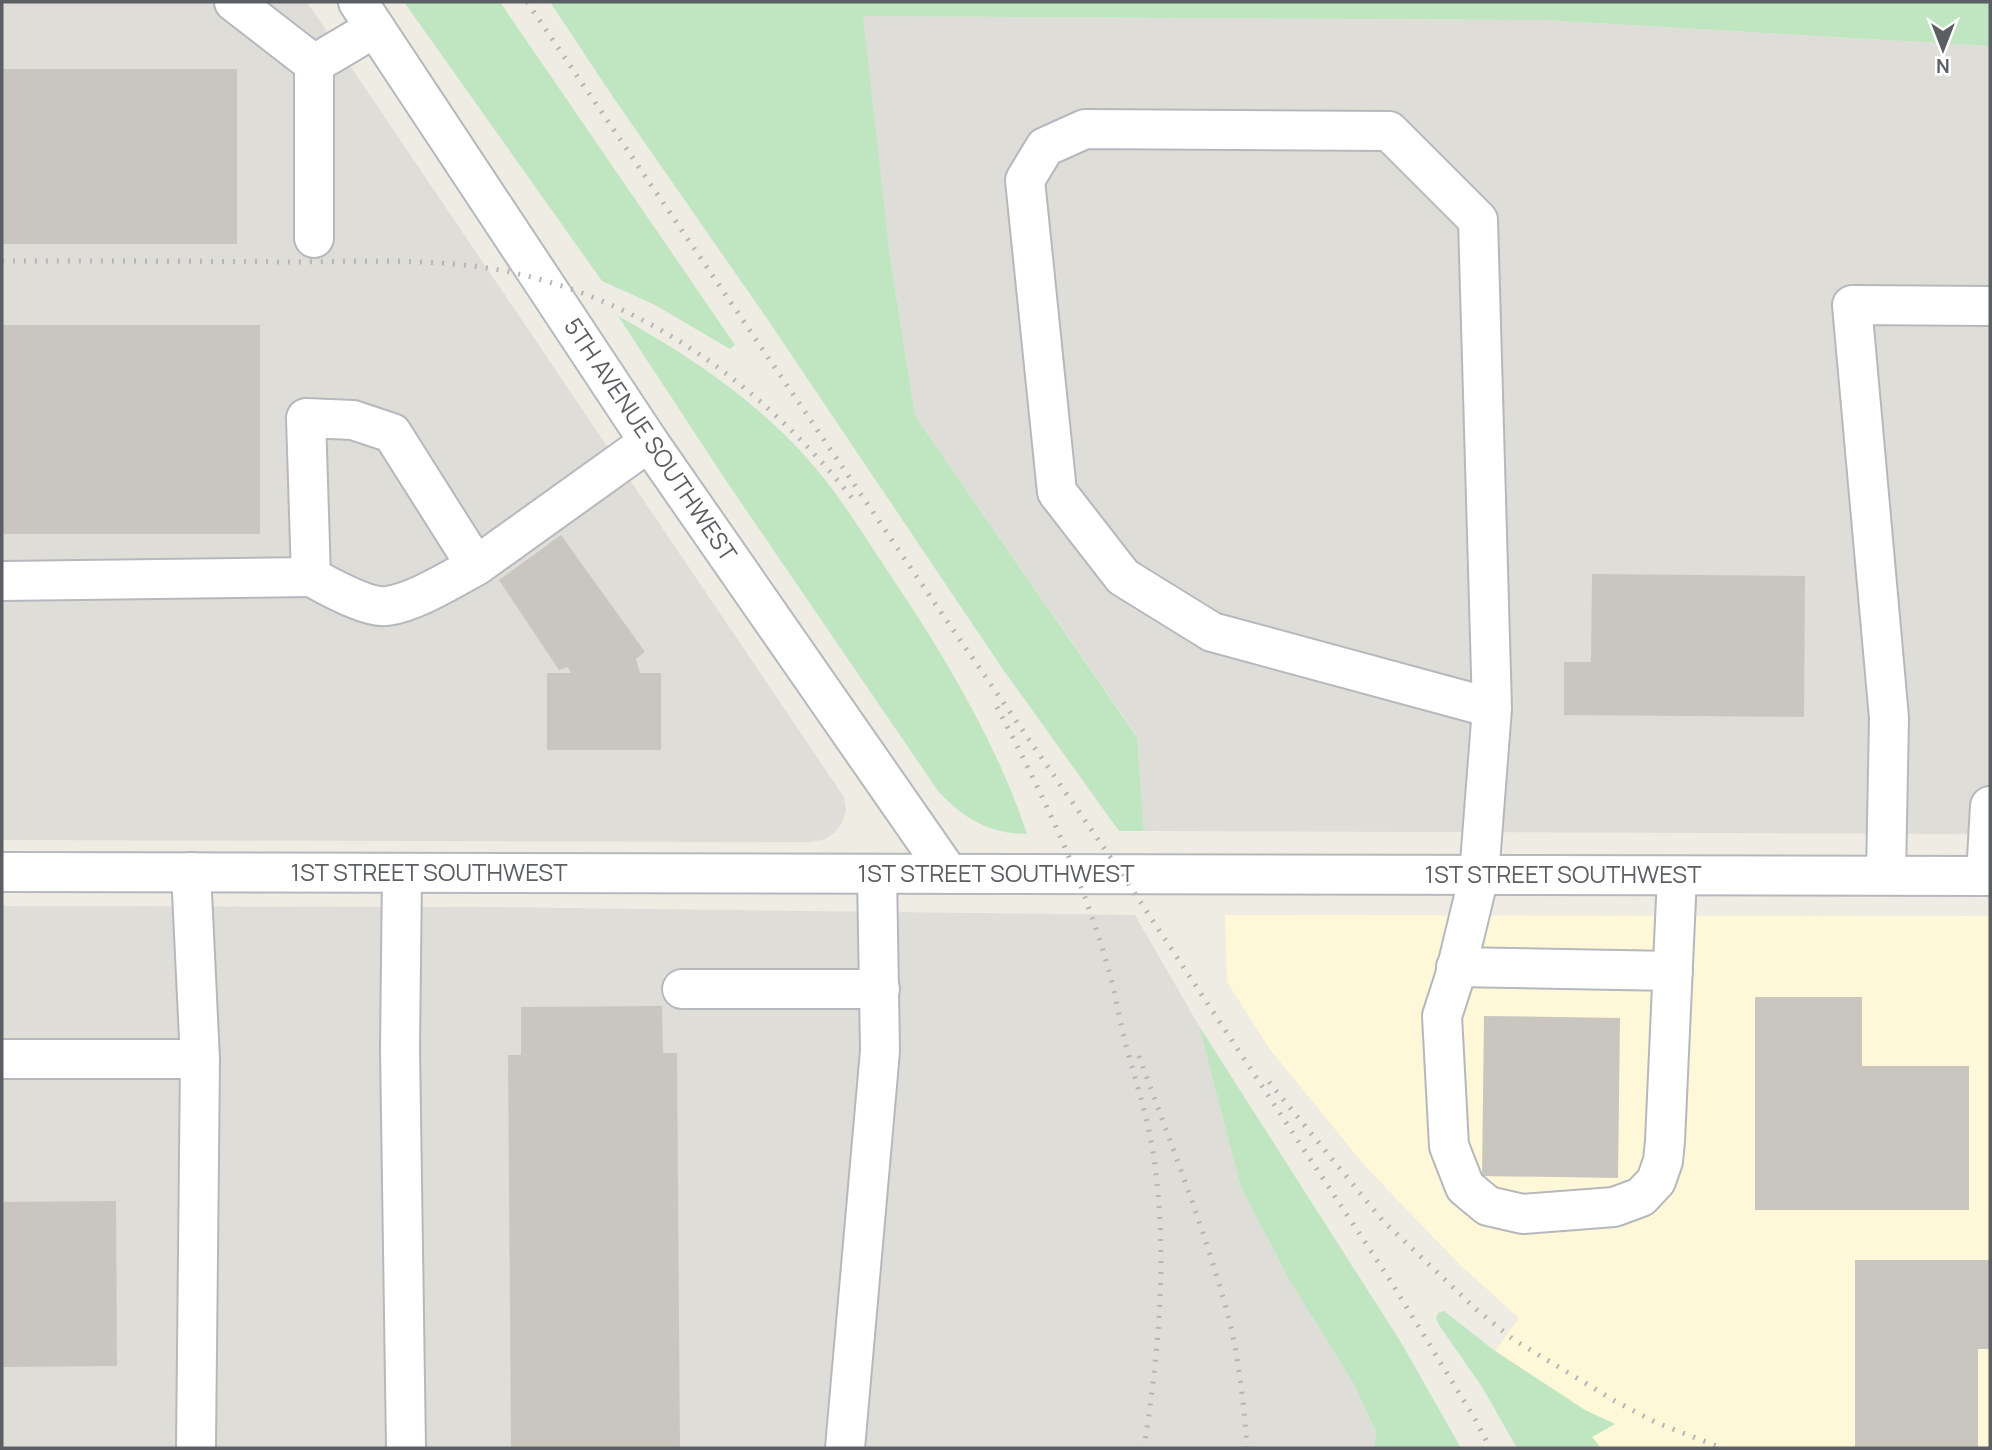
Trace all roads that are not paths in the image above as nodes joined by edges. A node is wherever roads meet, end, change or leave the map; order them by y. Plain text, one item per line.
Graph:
1 (234, 2) edge
2 (367, 15) edge
3 (314, 64) junction
4 (314, 238) dead end
5 (1990, 306) edge
6 (649, 442) junction
7 (475, 566) junction
8 (311, 578) junction
9 (2, 581) edge
10 (1492, 708) junction
11 (1990, 806) edge
12 (2, 872) edge
13 (191, 872) junction
14 (402, 873) junction
15 (877, 874) junction
16 (949, 874) junction
17 (1886, 875) junction
18 (1479, 876) junction
19 (1677, 876) junction
20 (1988, 876) edge
21 (1456, 967) junction
22 (1673, 971) junction
23 (682, 989) dead end
24 (880, 989) junction
25 (2, 1059) edge
26 (200, 1059) junction
27 (191, 1445) edge
28 (406, 1448) edge
29 (845, 1448) edge

1 - 3 street
2 - 3 street
2 - 6 street, 5TH AVENUE SOUTHWEST
3 - 4 street
5 - 17 street
6 - 7 street
6 - 16 street, 5TH AVENUE SOUTHWEST
7 - 8 street
7 - 8 street
8 - 9 street
10 - 10 street
10 - 18 street
11 - 20 street
12 - 13 street, 1ST STREET SOUTHWEST
13 - 14 street, 1ST STREET SOUTHWEST
13 - 26 street
14 - 15 street, 1ST STREET SOUTHWEST
14 - 28 street
15 - 16 street, 1ST STREET SOUTHWEST
15 - 24 street
16 - 18 street, 1ST STREET SOUTHWEST
17 - 19 street, 1ST STREET SOUTHWEST
17 - 20 street, 1ST STREET SOUTHWEST
18 - 19 street, 1ST STREET SOUTHWEST
18 - 21 street
19 - 22 street
21 - 22 street
21 - 22 street
23 - 24 street
24 - 29 street
25 - 26 street
26 - 27 street

